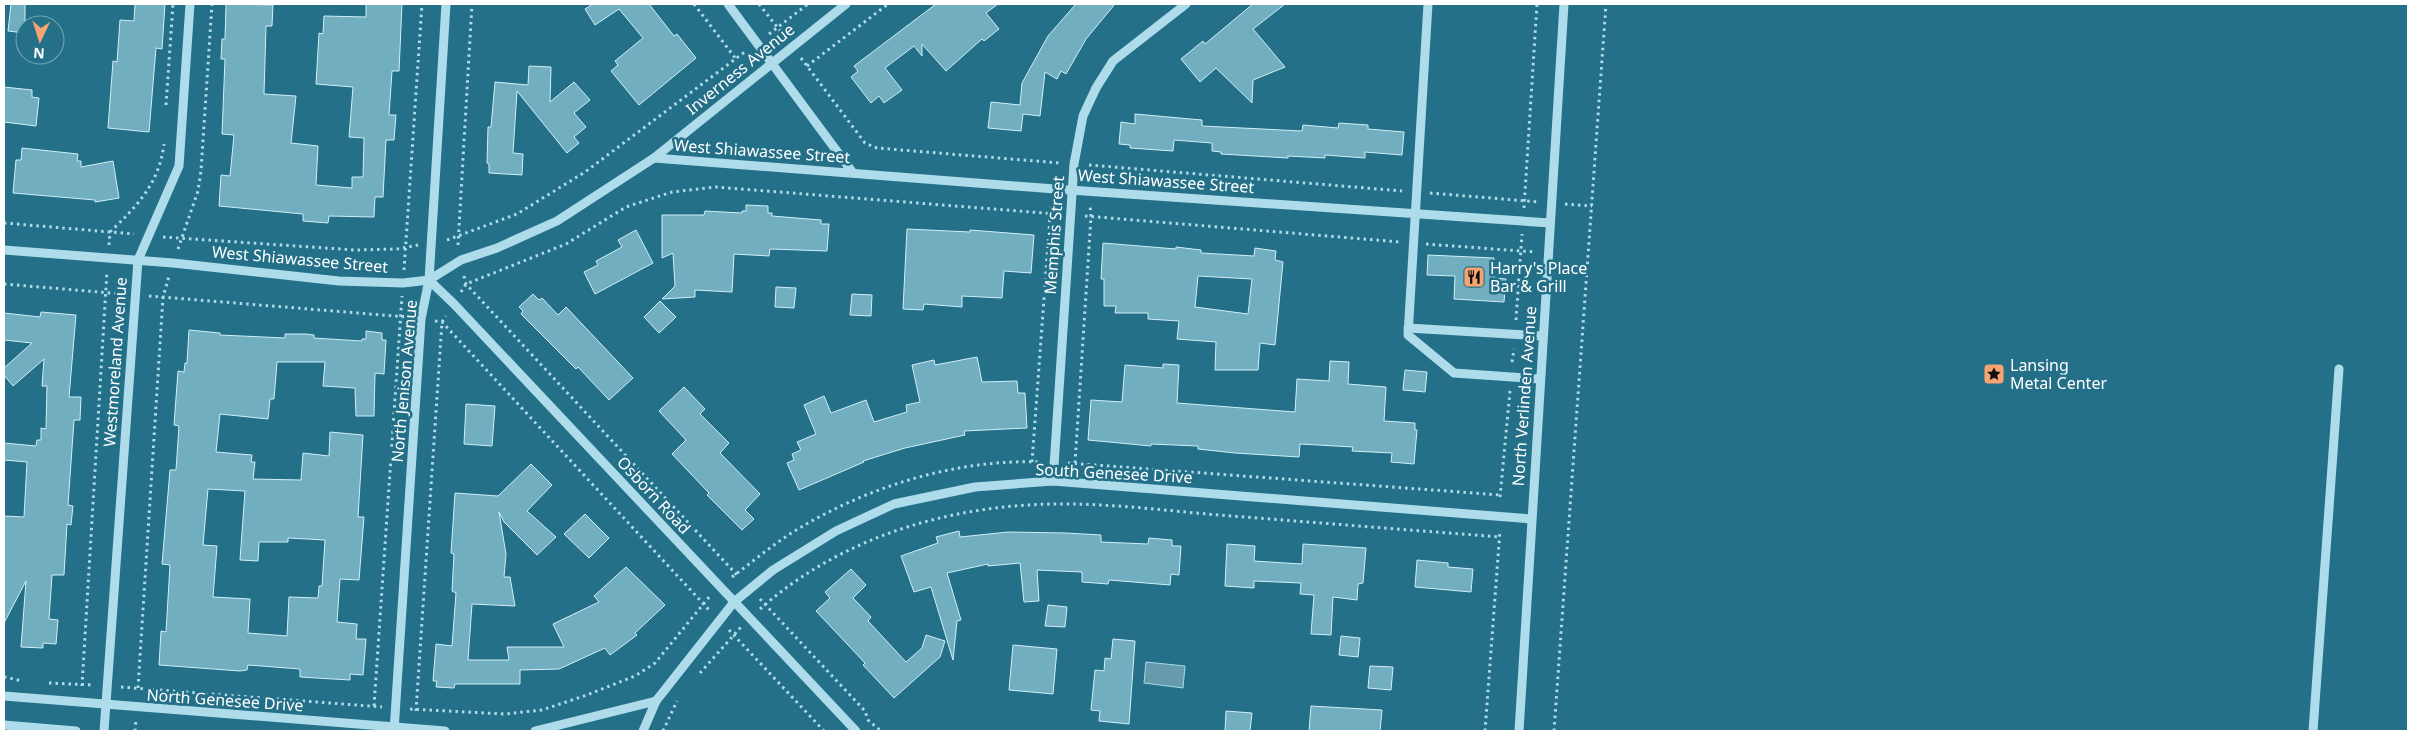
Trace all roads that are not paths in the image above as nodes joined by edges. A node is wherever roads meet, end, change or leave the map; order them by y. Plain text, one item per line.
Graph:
1 (190, 4) edge
2 (446, 4) edge
3 (728, 4) edge
4 (846, 4) edge
5 (1186, 4) edge
6 (1428, 4) edge
7 (1564, 4) edge
8 (772, 63) junction
9 (654, 158) junction
10 (853, 173) junction
11 (1072, 190) junction
12 (1417, 212) junction
13 (1550, 223) junction
14 (4, 250) edge
15 (138, 260) junction
16 (429, 280) junction
17 (1408, 328) junction
18 (1542, 336) junction
19 (2339, 369) dead end
20 (1539, 379) junction
21 (1053, 481) junction
22 (1531, 519) junction
23 (734, 602) junction
24 (4, 696) edge
25 (656, 701) junction
26 (106, 706) junction
27 (4, 725) edge
28 (394, 730) edge
29 (76, 731) edge
30 (104, 731) edge
31 (445, 731) edge
32 (535, 731) edge
33 (643, 731) edge
34 (856, 731) edge
35 (1519, 731) edge
36 (2313, 731) edge

1 - 15 street, Westmoreland Avenue
2 - 16 street, North Jenison Avenue
3 - 8 street
4 - 8 street, Inverness Avenue
5 - 11 street, Memphis Street
6 - 12 street
7 - 13 street, North Verlinden Avenue
8 - 9 street, Inverness Avenue
8 - 10 street
9 - 10 street, West Shiawassee Street
9 - 16 street, West Shiawassee Street
10 - 11 street, West Shiawassee Street
11 - 12 street, West Shiawassee Street
11 - 21 street, Memphis Street
12 - 13 street, West Shiawassee Street
12 - 17 street
13 - 18 street, North Verlinden Avenue
14 - 15 street, West Shiawassee Street
15 - 16 street, West Shiawassee Street
15 - 26 street, Westmoreland Avenue
16 - 23 street, Osborn Road
16 - 28 street, North Jenison Avenue
17 - 18 street
17 - 20 street
18 - 20 street, North Verlinden Avenue
19 - 36 street
20 - 22 street, North Verlinden Avenue
21 - 22 street, South Genesee Drive
21 - 23 street, South Genesee Drive
22 - 35 street, North Verlinden Avenue
23 - 25 street, South Genesee Drive
23 - 34 street, Osborn Road
24 - 26 street, North Genesee Drive
25 - 32 street
25 - 33 street, South Genesee Drive
26 - 28 street, North Genesee Drive
26 - 30 street, Westmoreland Avenue
27 - 29 street
28 - 31 street, North Genesee Drive

